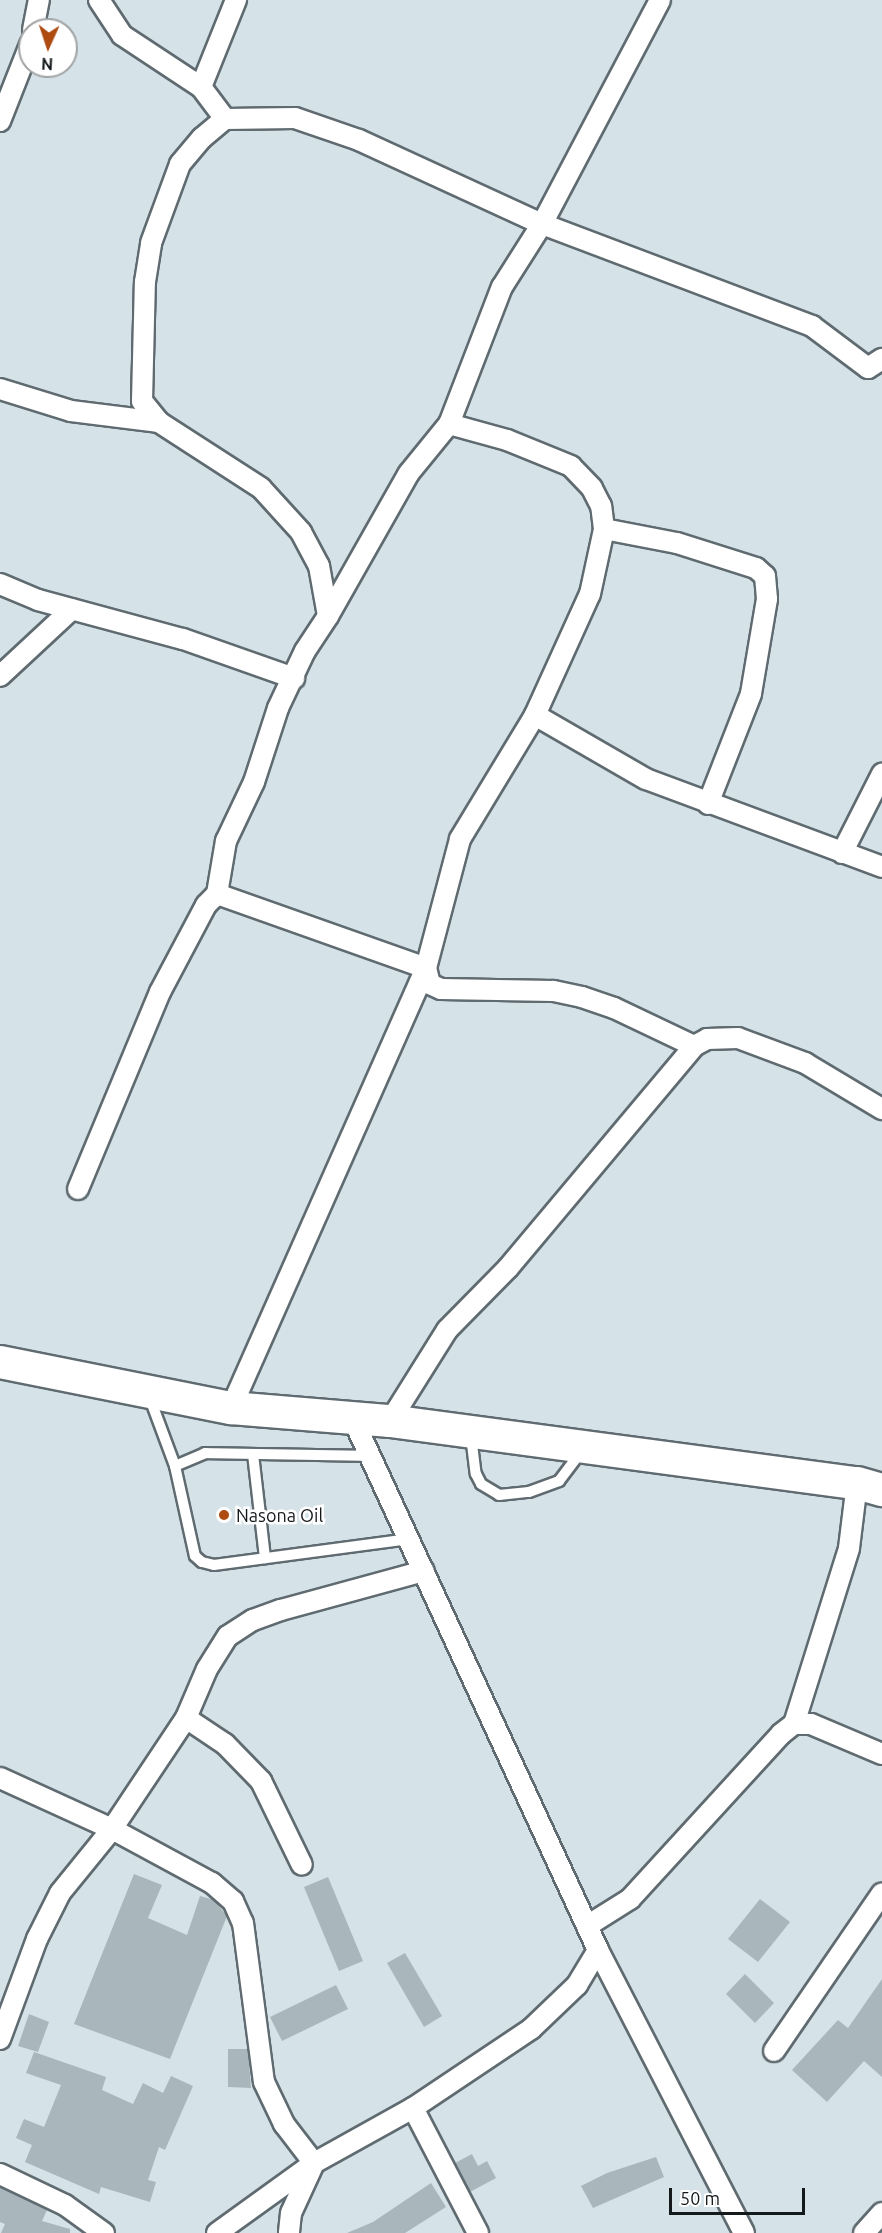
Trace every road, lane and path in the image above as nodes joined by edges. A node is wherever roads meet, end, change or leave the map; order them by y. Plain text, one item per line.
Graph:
1 (39, 0) edge
2 (99, 0) edge
3 (236, 0) edge
4 (660, 0) edge
5 (35, 18) edge
6 (18, 75) edge
7 (201, 87) junction
8 (225, 118) junction
9 (0, 121) edge
10 (542, 224) junction
11 (882, 359) edge
12 (0, 389) edge
13 (159, 422) junction
14 (449, 424) junction
15 (604, 529) junction
16 (0, 584) edge
17 (72, 609) junction
18 (328, 616) junction
19 (0, 676) edge
20 (294, 678) junction
21 (535, 715) junction
22 (882, 774) edge
23 (708, 804) junction
24 (842, 854) junction
25 (882, 867) edge
26 (217, 894) junction
27 (426, 968) junction
28 (694, 1046) junction
29 (882, 1109) edge
30 (78, 1189) dead end
31 (0, 1362) edge
32 (148, 1392) junction
33 (231, 1408) junction
34 (352, 1417) junction
35 (390, 1421) junction
36 (471, 1431) junction
37 (586, 1446) junction
38 (253, 1454) junction
39 (370, 1455) junction
40 (175, 1466) junction
41 (869, 1486) edge
42 (409, 1539) junction
43 (265, 1558) junction
44 (424, 1571) junction
45 (186, 1718) junction
46 (794, 1724) junction
47 (882, 1754) edge
48 (0, 1778) edge
49 (112, 1829) junction
50 (302, 1865) dead end
51 (882, 1893) edge
52 (586, 1926) junction
53 (598, 1950) junction
54 (0, 2039) edge
55 (774, 2051) dead end
56 (412, 2108) junction
57 (314, 2163) junction
58 (0, 2174) edge
59 (882, 2213) edge
60 (104, 2233) edge
61 (217, 2233) edge
62 (289, 2233) edge
63 (478, 2233) edge
64 (744, 2233) edge
65 (864, 2233) edge

1 - 5 street
2 - 7 street
3 - 7 street
4 - 10 street
6 - 9 street
7 - 8 street
8 - 10 street
8 - 13 street
10 - 11 street
10 - 14 street
12 - 13 street
13 - 18 street
14 - 15 street
14 - 18 street
15 - 21 street
15 - 23 street
16 - 17 street
17 - 19 street
17 - 20 street
18 - 20 street
20 - 26 street
21 - 23 street
21 - 27 street
22 - 24 street
23 - 24 street
24 - 25 street
26 - 27 street
26 - 30 street
27 - 28 street
27 - 33 street
28 - 29 street
28 - 35 street
31 - 32 main road
32 - 33 main road
32 - 40 lane
33 - 34 main road
34 - 35 main road
34 - 39 street
35 - 36 main road
36 - 37 main road
36 - 37 lane
37 - 41 main road
38 - 39 lane
38 - 40 lane
38 - 43 lane
39 - 42 street
40 - 43 lane
41 - 46 street
42 - 43 lane
42 - 44 street
44 - 45 street
44 - 52 street
45 - 49 street
45 - 50 street
46 - 47 street
46 - 52 street
48 - 49 street
49 - 54 street
49 - 57 street
51 - 55 street
52 - 53 street
53 - 56 street
53 - 64 street
56 - 57 street
56 - 63 street
57 - 61 street
57 - 62 street
58 - 60 street
59 - 65 street

